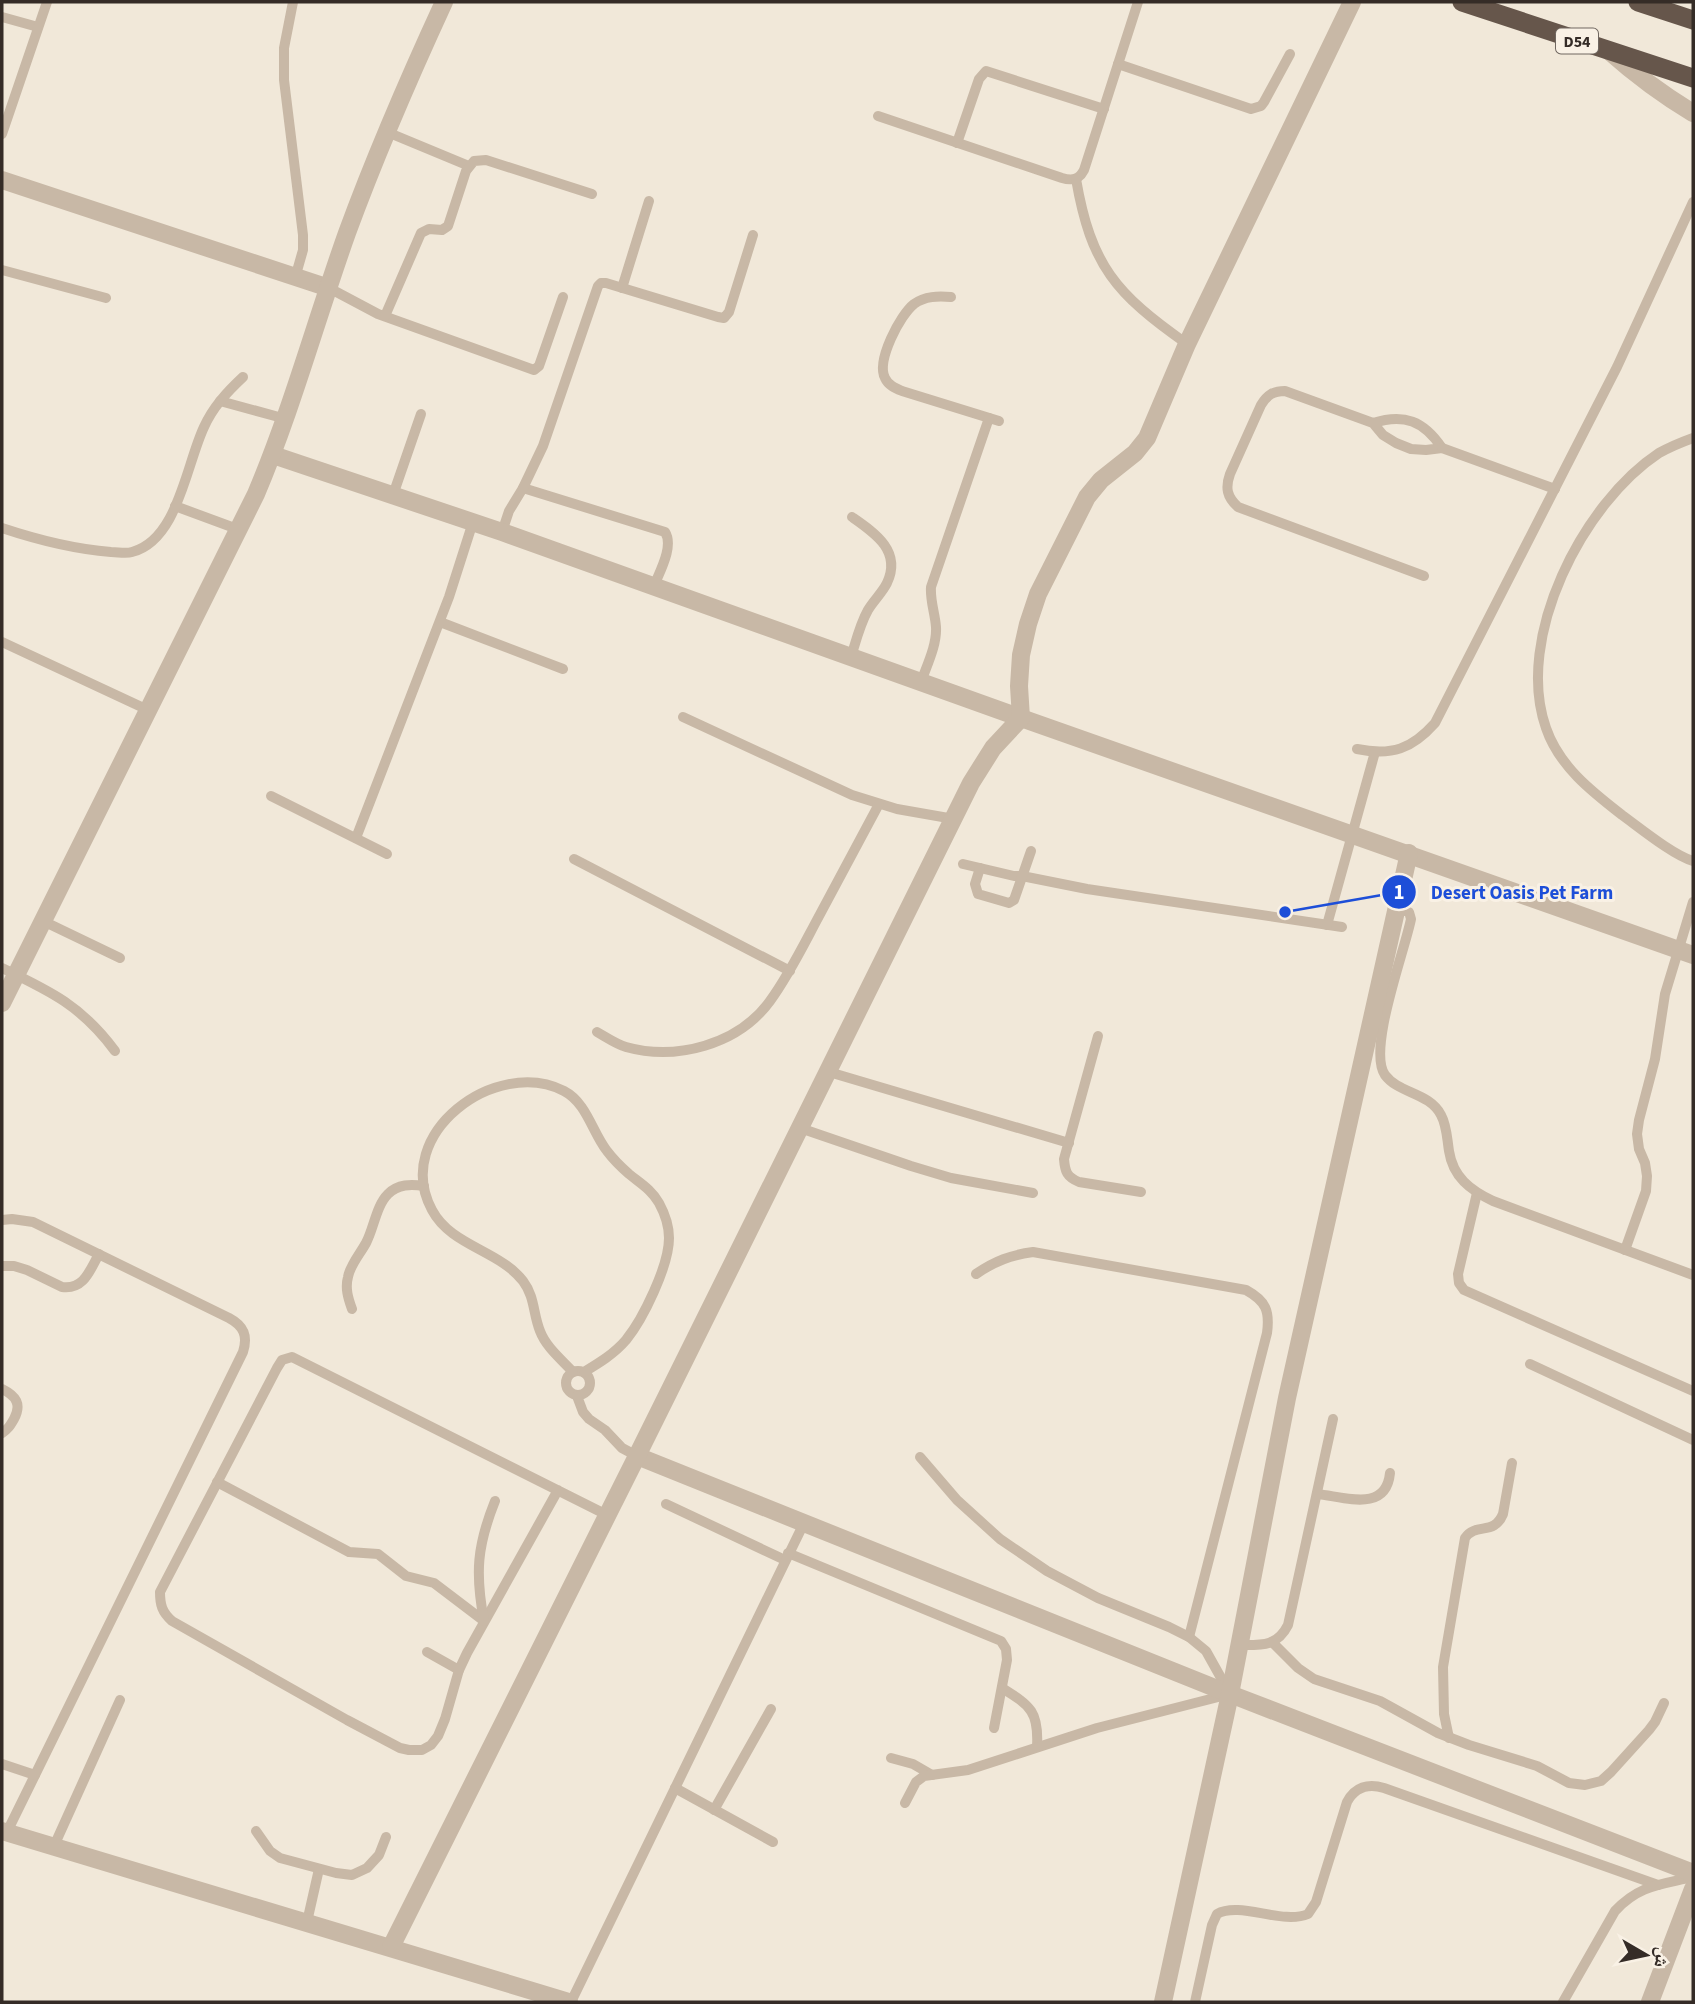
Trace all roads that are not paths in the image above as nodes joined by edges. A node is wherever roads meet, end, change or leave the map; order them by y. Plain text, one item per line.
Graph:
1 (47, 2) edge
2 (293, 2) edge
3 (444, 2) edge
4 (1139, 2) edge
5 (1352, 2) edge
6 (1462, 2) edge
7 (1638, 2) edge
8 (2, 18) edge
9 (1693, 20) edge
10 (38, 27) junction
11 (1609, 51) junction
12 (1290, 54) dead end
13 (1118, 64) junction
14 (1693, 78) edge
15 (1104, 109) junction
16 (1693, 113) edge
17 (878, 116) dead end
18 (387, 132) junction
19 (2, 134) edge
20 (957, 143) junction
21 (469, 166) junction
22 (1076, 179) junction
23 (2, 180) edge
24 (592, 194) dead end
25 (649, 201) dead end
26 (1693, 202) edge
27 (753, 235) dead end
28 (2, 270) edge
29 (295, 278) junction
30 (329, 288) junction
31 (622, 288) junction
32 (564, 297) dead end
33 (951, 297) dead end
34 (106, 298) dead end
35 (385, 316) junction
36 (1186, 344) junction
37 (243, 377) dead end
38 (220, 401) junction
39 (421, 414) dead end
40 (286, 419) junction
41 (1373, 423) junction
42 (1693, 438) edge
43 (1442, 448) junction
44 (273, 455) junction
45 (523, 488) junction
46 (1555, 489) junction
47 (393, 495) junction
48 (175, 506) junction
49 (852, 517) dead end
50 (473, 522) junction
51 (2, 528) edge
52 (240, 530) junction
53 (502, 531) junction
54 (1424, 576) dead end
55 (654, 586) junction
56 (440, 622) junction
57 (2, 642) edge
58 (851, 657) junction
59 (563, 669) dead end
60 (921, 682) junction
61 (148, 710) junction
62 (683, 717) dead end
63 (1021, 718) junction
64 (1357, 749) dead end
65 (1375, 752) junction
66 (271, 796) dead end
67 (879, 804) junction
68 (954, 819) junction
69 (1352, 834) junction
70 (356, 838) junction
71 (1031, 851) dead end
72 (387, 853) dead end
73 (1409, 853) junction
74 (574, 859) dead end
75 (1693, 860) edge
76 (963, 864) dead end
77 (980, 868) junction
78 (1023, 876) junction
79 (1693, 902) edge
80 (1396, 909) junction
81 (43, 921) junction
82 (1327, 925) junction
83 (1342, 927) dead end
84 (1686, 952) edge
85 (120, 958) dead end
86 (9, 971) edge
87 (790, 971) junction
88 (2, 1003) edge
89 (597, 1032) dead end
90 (1098, 1036) dead end
91 (115, 1051) dead end
92 (829, 1072) junction
93 (800, 1128) junction
94 (1069, 1143) junction
95 (424, 1185) junction
96 (1141, 1192) dead end
97 (1033, 1193) dead end
98 (1477, 1194) junction
99 (2, 1220) edge
100 (1625, 1250) junction
101 (99, 1254) junction
102 (2, 1266) edge
103 (976, 1274) dead end
104 (1693, 1275) edge
105 (352, 1308) dead end
106 (1530, 1364) dead end
107 (578, 1372) junction
108 (2, 1390) edge
109 (1693, 1391) edge
110 (577, 1396) junction
111 (1334, 1419) dead end
112 (2, 1433) edge
113 (1693, 1440) edge
114 (637, 1456) junction
115 (920, 1457) dead end
116 (1512, 1463) dead end
117 (1390, 1473) dead end
118 (217, 1482) junction
119 (558, 1490) junction
120 (1317, 1494) junction
121 (495, 1501) dead end
122 (666, 1504) dead end
123 (607, 1515) junction
124 (803, 1523) junction
125 (787, 1557) junction
126 (484, 1621) junction
127 (1189, 1637) junction
128 (1272, 1642) junction
129 (1239, 1645) junction
130 (428, 1652) dead end
131 (459, 1670) junction
132 (1002, 1688) junction
133 (1230, 1694) junction
134 (120, 1700) dead end
135 (1664, 1703) dead end
136 (771, 1709) dead end
137 (994, 1728) dead end
138 (1449, 1738) junction
139 (1037, 1748) junction
140 (891, 1758) dead end
141 (2, 1764) edge
142 (35, 1775) junction
143 (932, 1775) junction
144 (675, 1788) junction
145 (905, 1803) dead end
146 (714, 1810) junction
147 (4, 1831) edge
148 (256, 1831) dead end
149 (386, 1837) dead end
150 (773, 1842) dead end
151 (54, 1846) junction
152 (319, 1869) junction
153 (1693, 1875) edge
154 (1658, 1885) junction
155 (1693, 1889) edge
156 (307, 1922) junction
157 (391, 1947) junction
158 (570, 2002) edge
159 (1163, 2002) edge
160 (1195, 2002) edge
161 (1563, 2002) edge
162 (1650, 2002) edge

1 - 10 lane
2 - 29 lane
3 - 18 street
4 - 13 lane
5 - 36 street
6 - 11 highway, D54
7 - 9 highway
8 - 10 lane
10 - 19 lane
11 - 14 highway, D54
11 - 16 street
12 - 13 lane
13 - 15 lane
15 - 20 lane
15 - 22 lane
17 - 20 lane
18 - 21 lane
18 - 30 street
20 - 22 lane
21 - 24 lane
21 - 35 lane
22 - 36 lane
23 - 29 street
25 - 31 lane
26 - 46 lane
27 - 31 lane
28 - 34 lane
29 - 30 street
30 - 35 lane
30 - 40 street
31 - 45 lane
32 - 35 lane
33 - 60 lane
36 - 63 street
37 - 38 lane
38 - 40 lane
38 - 48 lane
39 - 47 lane
40 - 44 street
41 - 43 lane
41 - 43 lane
41 - 54 lane
42 - 75 lane
43 - 46 lane
44 - 47 street
44 - 52 street
45 - 53 lane
45 - 55 lane
46 - 65 lane
47 - 50 street
48 - 51 lane
48 - 52 lane
49 - 58 lane
50 - 53 street
50 - 56 lane
52 - 61 street
53 - 55 street
55 - 58 street
56 - 59 lane
56 - 70 lane
57 - 61 lane
58 - 60 street
60 - 63 street
61 - 81 street
62 - 67 lane
63 - 68 street
63 - 69 street
64 - 65 lane
65 - 69 lane
66 - 70 lane
67 - 68 lane
67 - 87 lane
68 - 92 street
69 - 73 street
69 - 82 lane
70 - 72 lane
71 - 78 lane
73 - 80 street
73 - 84 street
74 - 87 lane
76 - 77 lane
77 - 78 lane
77 - 78 lane
78 - 82 lane
79 - 84 lane
80 - 98 lane
80 - 129 street
81 - 85 lane
81 - 86 street
82 - 83 lane
84 - 100 lane
86 - 88 street
86 - 91 lane
87 - 89 lane
90 - 94 lane
92 - 93 street
92 - 94 lane
93 - 97 lane
93 - 114 street
94 - 96 lane
95 - 105 lane
95 - 107 lane
95 - 107 lane
98 - 100 lane
98 - 109 lane
99 - 101 lane
100 - 104 lane
101 - 102 lane
101 - 142 lane
103 - 127 lane
106 - 113 lane
107 - 110 lane
107 - 110 lane
108 - 112 lane
110 - 114 lane
111 - 120 lane
114 - 123 street
114 - 124 street
115 - 127 lane
116 - 138 lane
117 - 120 lane
118 - 119 lane
118 - 126 lane
118 - 131 lane
119 - 123 lane
119 - 126 lane
120 - 128 lane
121 - 126 lane
122 - 125 lane
123 - 157 street
124 - 125 lane
124 - 133 street
125 - 132 lane
125 - 144 lane
126 - 131 lane
127 - 133 lane
128 - 129 lane
128 - 138 lane
129 - 133 street
130 - 131 lane
132 - 137 lane
132 - 139 lane
133 - 139 lane
133 - 153 street
133 - 159 street
134 - 151 lane
135 - 138 lane
136 - 146 lane
139 - 143 lane
140 - 143 lane
141 - 142 lane
142 - 147 lane
143 - 145 lane
144 - 146 lane
144 - 158 lane
146 - 150 lane
147 - 151 street
148 - 152 lane
149 - 152 lane
151 - 156 street
152 - 156 lane
153 - 154 lane
154 - 160 lane
154 - 161 lane
155 - 162 street
156 - 157 street
157 - 158 street

